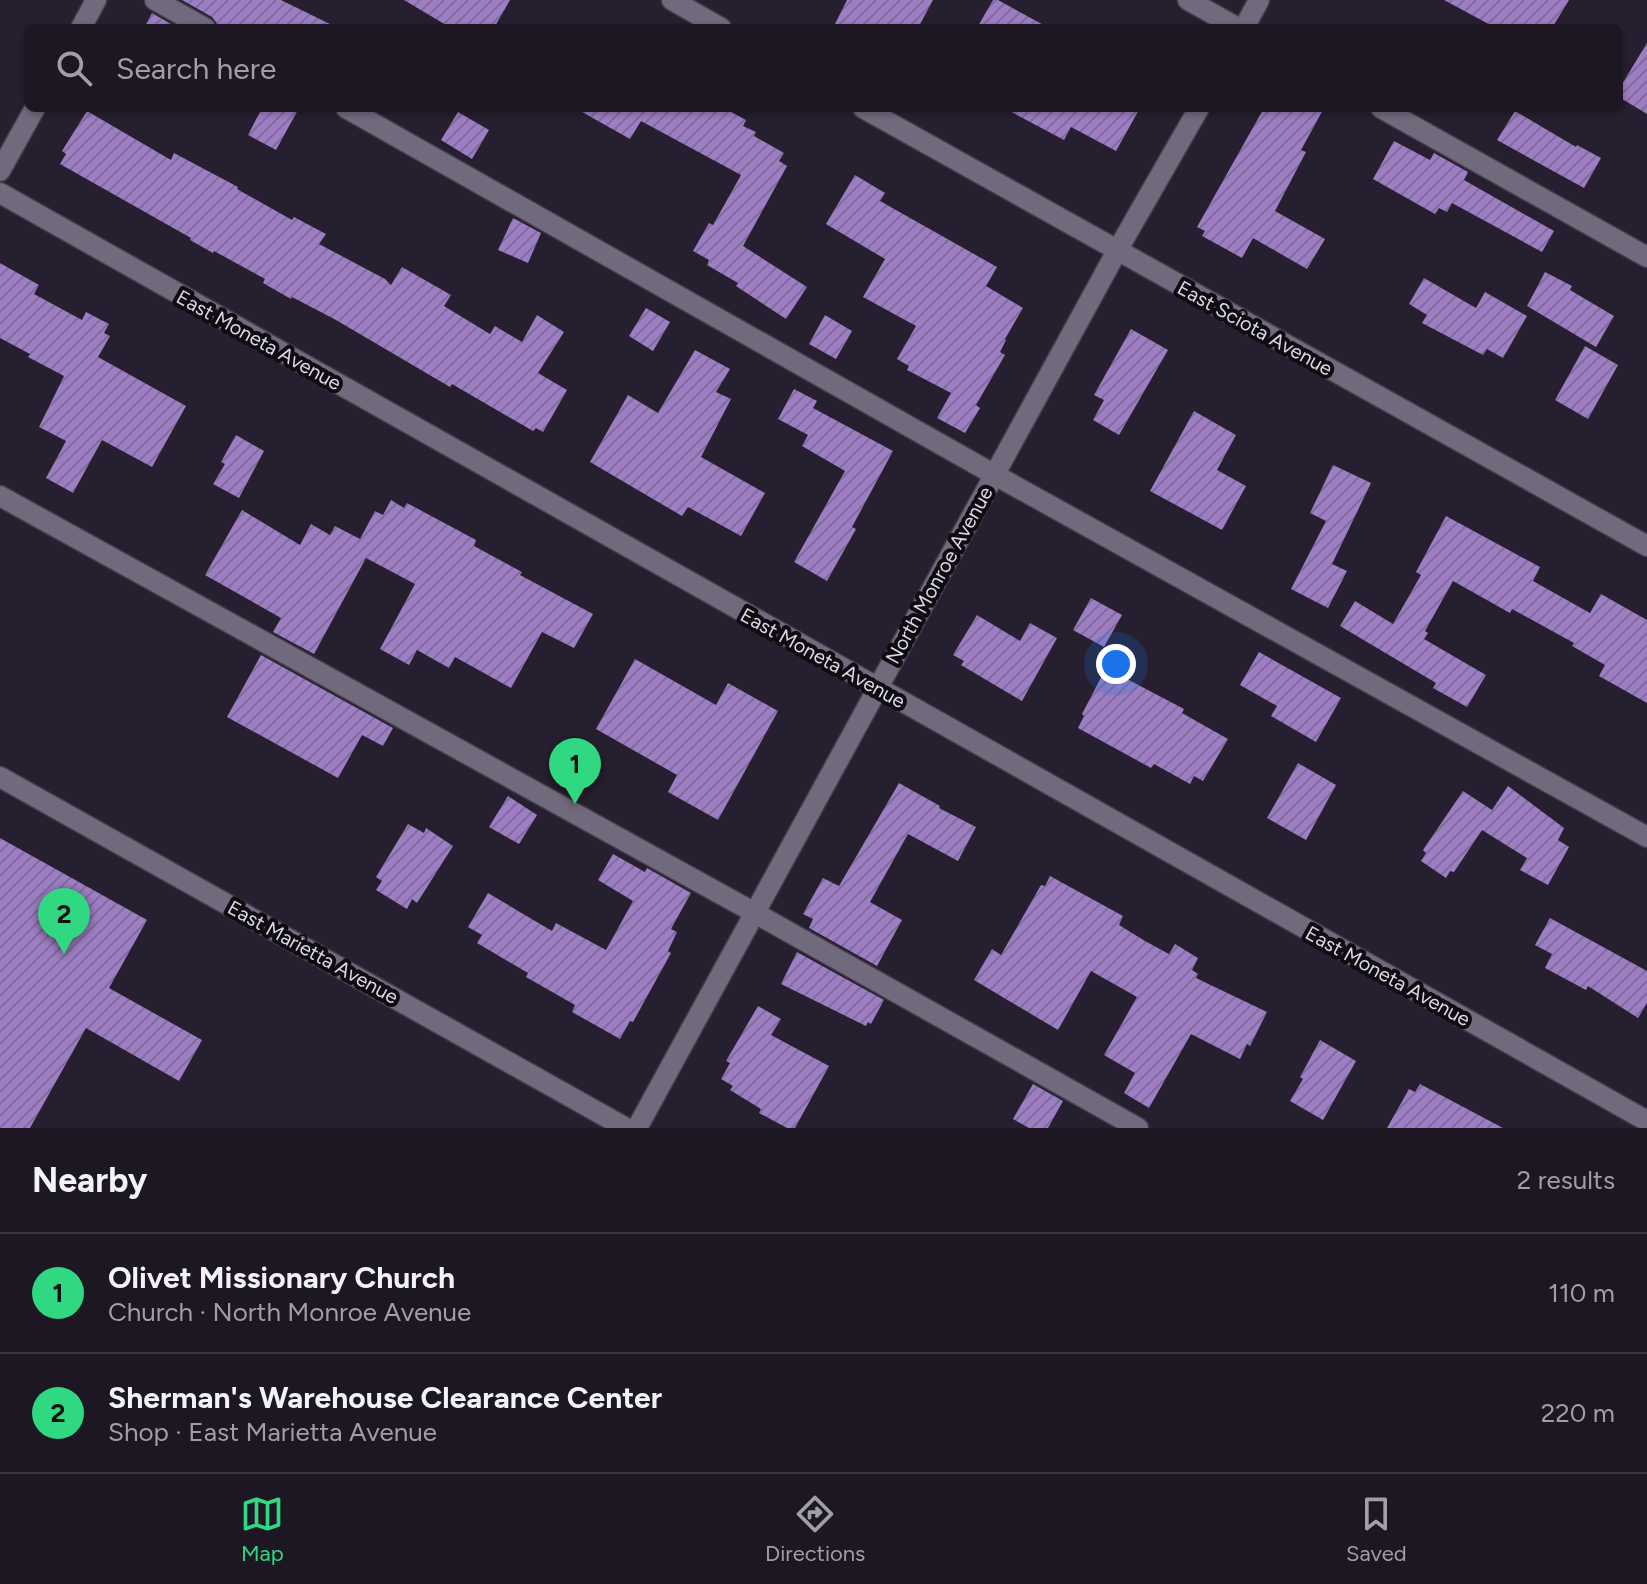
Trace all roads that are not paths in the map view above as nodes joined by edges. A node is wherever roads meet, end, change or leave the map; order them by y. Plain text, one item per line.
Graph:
1 (96, 0) edge
2 (155, 0) edge
3 (672, 0) edge
4 (1188, 0) edge
5 (1259, 0) edge
6 (83, 24) edge
7 (198, 24) edge
8 (714, 24) edge
9 (1233, 24) edge
10 (1244, 24) edge
11 (33, 112) edge
12 (353, 112) edge
13 (870, 112) edge
14 (1197, 112) edge
15 (1388, 112) edge
16 (0, 171) edge
17 (0, 193) edge
18 (1117, 251) junction
19 (1647, 257) edge
20 (995, 475) junction
21 (0, 496) edge
22 (1647, 546) edge
23 (877, 689) junction
24 (0, 777) edge
25 (1647, 837) edge
26 (755, 913) junction
27 (1647, 1121) edge
28 (626, 1128) edge
29 (637, 1128) edge
30 (1138, 1128) edge

1 - 6 street
2 - 7 street
3 - 8 street
4 - 9 street
5 - 10 street
11 - 16 street
12 - 20 street
13 - 18 street, East Sciota Avenue
14 - 18 street, North Monroe Avenue
15 - 19 street
17 - 23 street, East Moneta Avenue
18 - 20 street, North Monroe Avenue
18 - 22 street, East Sciota Avenue
20 - 23 street, North Monroe Avenue
20 - 25 street
21 - 26 street
23 - 26 street, North Monroe Avenue
23 - 27 street, East Moneta Avenue
24 - 28 street, East Marietta Avenue
26 - 29 street, North Monroe Avenue
26 - 30 street

